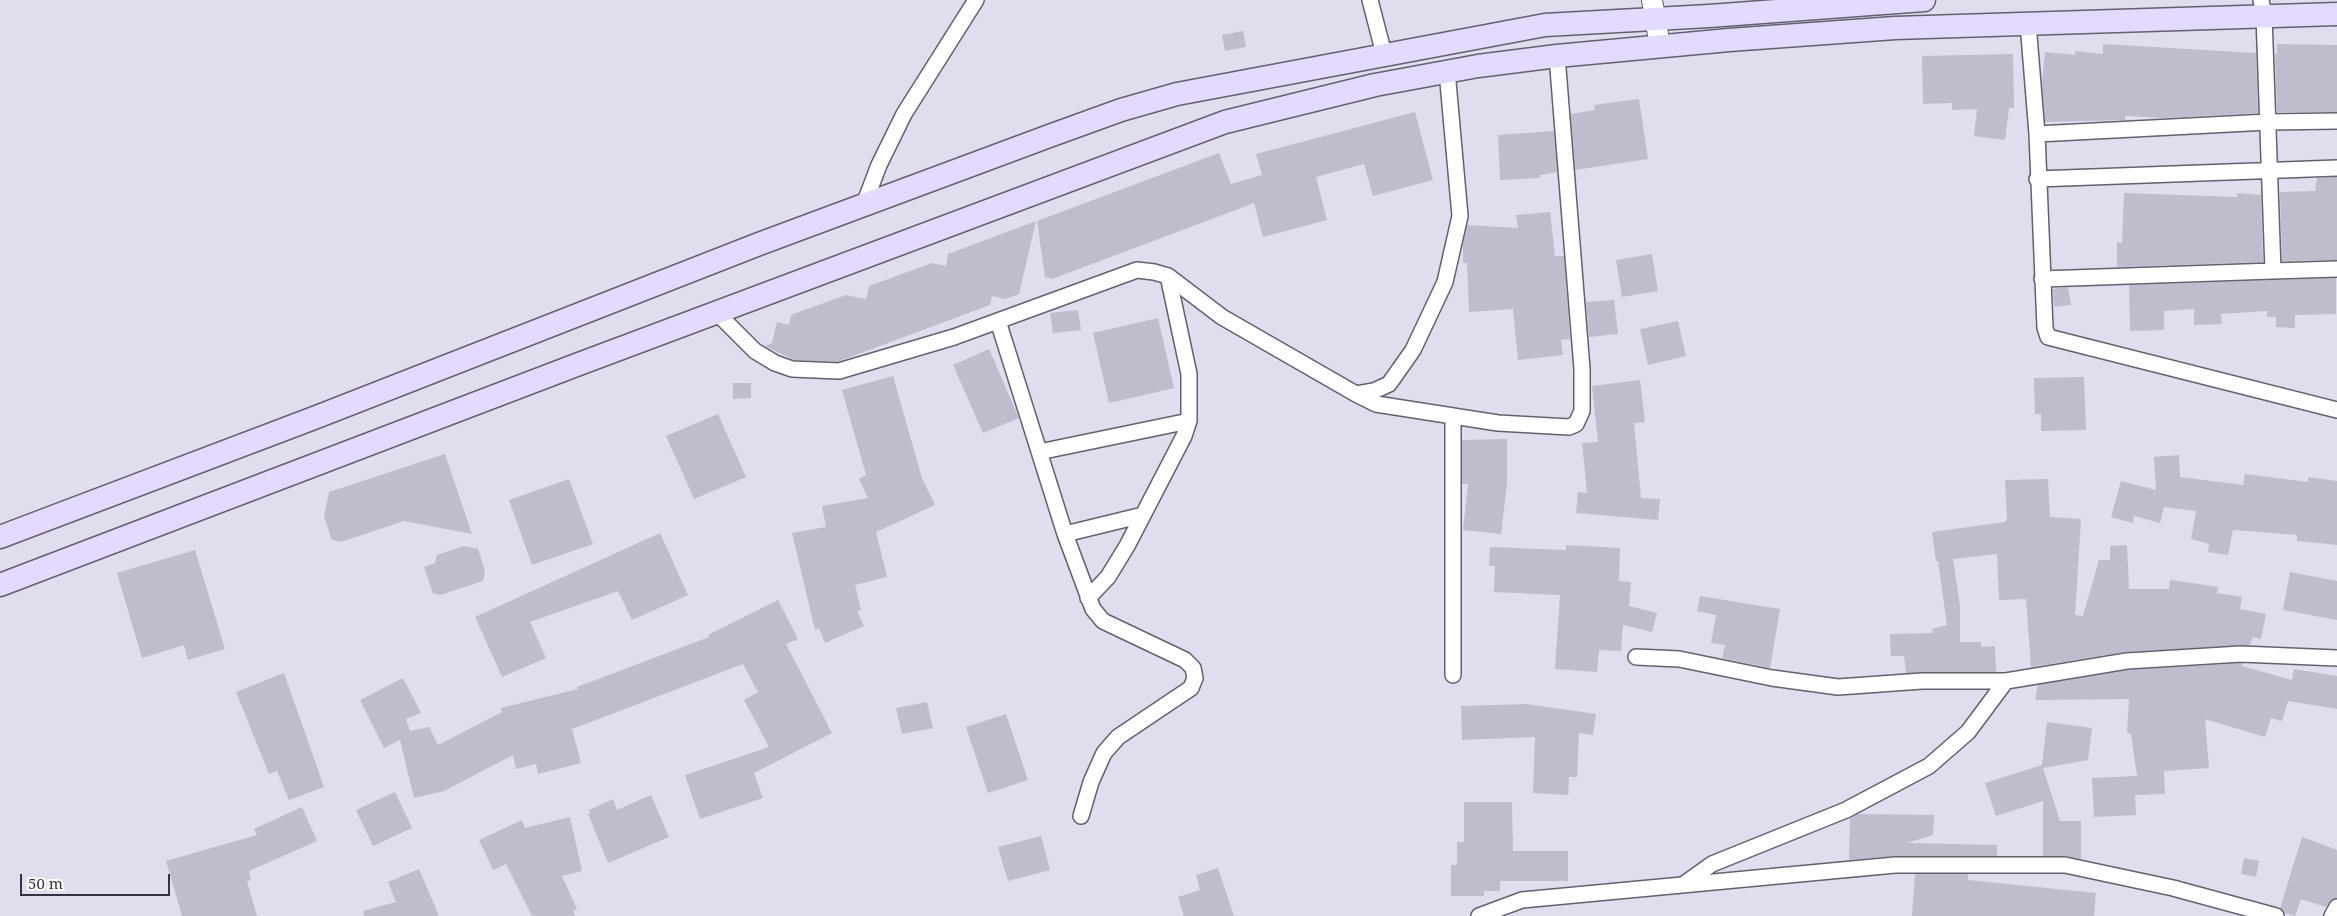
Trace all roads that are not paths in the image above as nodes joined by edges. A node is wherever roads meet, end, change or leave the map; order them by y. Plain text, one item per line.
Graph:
1 (976, 0) edge
2 (1370, 0) edge
3 (1924, 0) edge
4 (2262, 8) edge
5 (1654, 9) edge
6 (2337, 14) edge
7 (2028, 23) junction
8 (1660, 46) junction
9 (1384, 54) junction
10 (1557, 56) junction
11 (1447, 71) junction
12 (2337, 121) edge
13 (2268, 122) junction
14 (2037, 134) junction
15 (2337, 168) edge
16 (2270, 170) junction
17 (2037, 179) junction
18 (863, 207) junction
19 (2337, 269) edge
20 (2273, 271) junction
21 (1168, 276) junction
22 (2042, 279) junction
23 (717, 313) junction
24 (998, 321) junction
25 (1356, 394) junction
26 (2337, 410) edge
27 (1453, 416) junction
28 (1189, 421) junction
29 (1039, 452) junction
30 (1143, 515) junction
31 (1065, 534) junction
32 (0, 537) edge
33 (0, 585) edge
34 (1088, 598) junction
35 (1636, 657) dead end
36 (2337, 658) edge
37 (1454, 675) dead end
38 (2006, 681) junction
39 (1080, 816) dead end
40 (1682, 885) junction
41 (2337, 907) edge
42 (1479, 916) edge
43 (2276, 916) edge
44 (2332, 916) edge

1 - 18 street
2 - 9 street
3 - 5 main road
4 - 6 main road
4 - 7 main road
4 - 13 street
5 - 8 street
5 - 9 main road
7 - 8 main road
7 - 14 street
8 - 10 main road
9 - 18 main road
10 - 11 main road
10 - 27 street
11 - 23 main road
11 - 25 street
12 - 13 street
13 - 14 street
13 - 16 street
14 - 17 street
15 - 16 street
16 - 17 street
16 - 20 street
17 - 22 street
18 - 32 main road
19 - 20 street
20 - 22 street
21 - 24 street
21 - 25 street
21 - 28 street
22 - 26 street
23 - 24 street
23 - 33 main road
24 - 29 street
25 - 27 street
27 - 37 street
28 - 29 street
28 - 30 street
29 - 31 street
30 - 31 street
30 - 34 street
31 - 34 street
34 - 39 street
35 - 38 street
36 - 38 street
38 - 40 street
40 - 42 street
40 - 43 street
41 - 44 street

